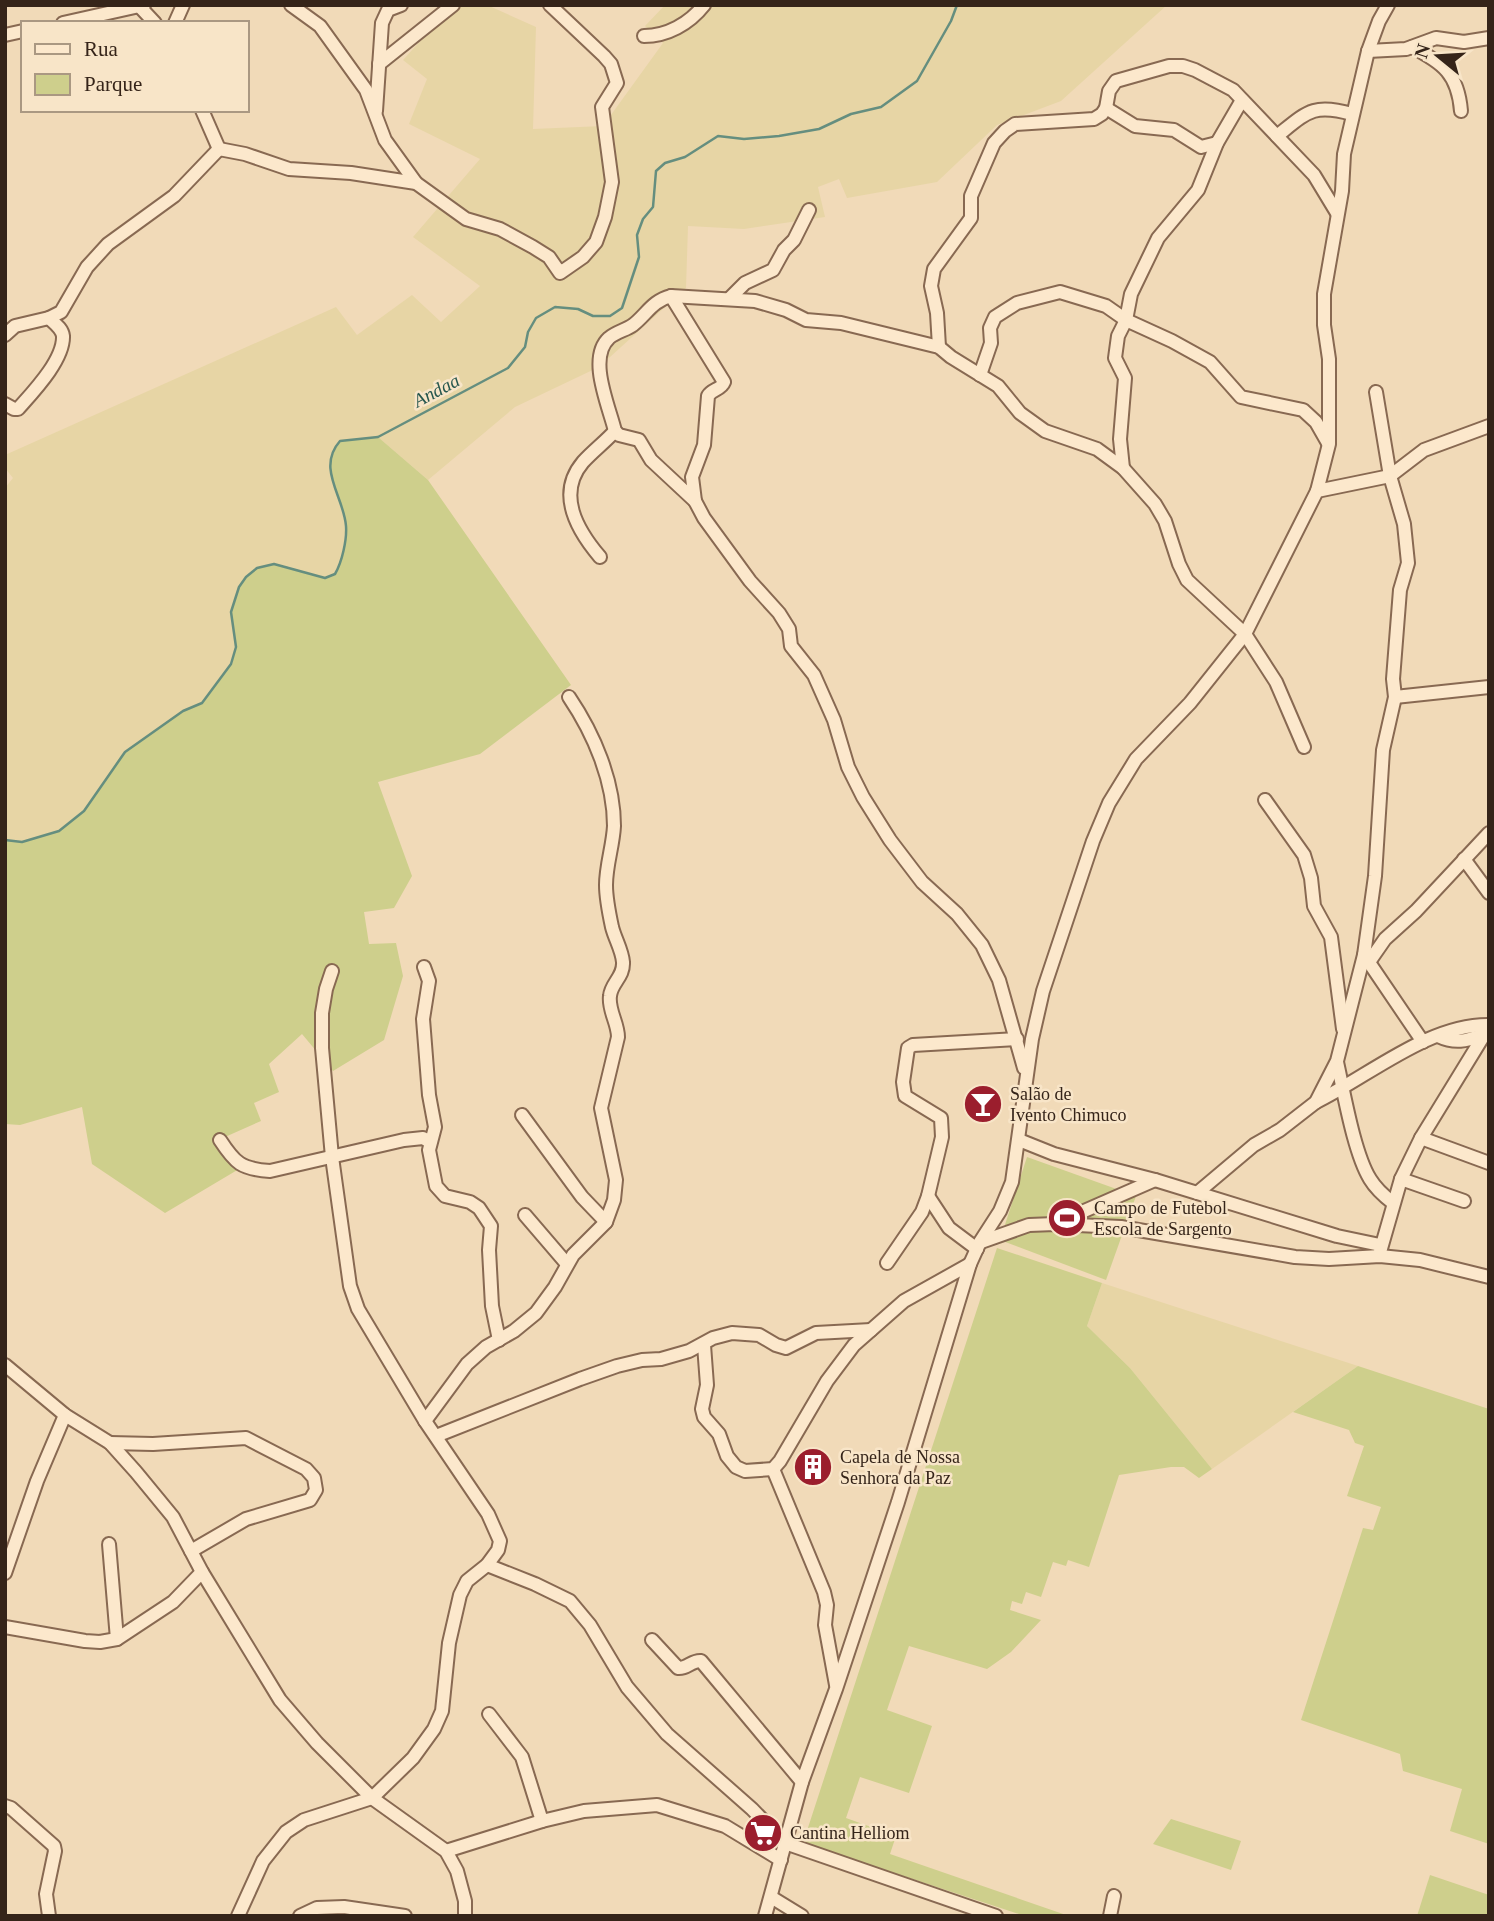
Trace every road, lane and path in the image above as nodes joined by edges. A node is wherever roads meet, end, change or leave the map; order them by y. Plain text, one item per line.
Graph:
1 (183, 5) edge
2 (291, 5) edge
3 (401, 5) edge
4 (453, 5) edge
5 (550, 5) edge
6 (704, 5) edge
7 (1388, 5) edge
8 (142, 6) edge
9 (114, 9) edge
10 (70, 21) edge
11 (153, 21) edge
12 (176, 21) edge
13 (644, 36) dead end
14 (1489, 38) edge
15 (1412, 47) junction
16 (1368, 51) junction
17 (379, 64) junction
18 (1242, 100) junction
19 (1106, 108) junction
20 (1461, 111) dead end
21 (203, 112) edge
22 (1352, 114) junction
23 (375, 115) junction
24 (1277, 136) junction
25 (1217, 143) junction
26 (219, 149) junction
27 (416, 183) junction
28 (809, 210) dead end
29 (1337, 213) junction
30 (671, 296) junction
31 (730, 298) junction
32 (50, 318) junction
33 (1126, 320) junction
34 (5, 335) edge
35 (939, 347) junction
36 (980, 375) junction
37 (1376, 392) dead end
38 (5, 404) edge
39 (1489, 426) edge
40 (615, 431) junction
41 (1329, 444) junction
42 (1123, 468) junction
43 (1390, 476) junction
44 (1317, 491) junction
45 (695, 500) junction
46 (600, 557) dead end
47 (1245, 634) junction
48 (1489, 687) edge
49 (569, 697) dead end
50 (1395, 697) junction
51 (1304, 747) dead end
52 (1265, 800) dead end
53 (1486, 842) edge
54 (1464, 859) junction
55 (1489, 893) edge
56 (1367, 958) junction
57 (424, 967) dead end
58 (332, 971) dead end
59 (1487, 1029) edge
60 (1017, 1039) junction
61 (1344, 1040) junction
62 (1423, 1042) junction
63 (1336, 1061) junction
64 (1026, 1076) junction
65 (1343, 1089) junction
66 (1316, 1102) junction
67 (522, 1115) dead end
68 (1421, 1138) junction
69 (220, 1140) dead end
70 (1019, 1140) junction
71 (430, 1142) junction
72 (332, 1157) junction
73 (1489, 1163) edge
74 (1401, 1179) junction
75 (1155, 1180) junction
76 (1197, 1193) junction
77 (928, 1196) junction
78 (1464, 1201) dead end
79 (1393, 1203) junction
80 (525, 1215) dead end
81 (606, 1222) junction
82 (1055, 1224) junction
83 (979, 1246) junction
84 (1380, 1250) junction
85 (887, 1263) dead end
86 (567, 1264) junction
87 (970, 1264) junction
88 (1489, 1277) edge
89 (871, 1330) junction
90 (499, 1340) junction
91 (704, 1345) junction
92 (5, 1365) edge
93 (65, 1415) junction
94 (425, 1421) junction
95 (436, 1436) junction
96 (110, 1444) junction
97 (773, 1469) junction
98 (109, 1544) dead end
99 (191, 1551) junction
100 (487, 1565) junction
101 (202, 1572) junction
102 (5, 1573) edge
103 (5, 1627) edge
104 (117, 1639) junction
105 (652, 1640) dead end
106 (836, 1689) junction
107 (489, 1714) dead end
108 (802, 1782) junction
109 (372, 1798) junction
110 (5, 1806) edge
111 (542, 1821) junction
112 (785, 1843) junction
113 (446, 1851) junction
114 (781, 1860) junction
115 (1114, 1896) dead end
116 (771, 1897) junction
117 (49, 1916) edge
118 (238, 1916) edge
119 (300, 1916) edge
120 (405, 1916) edge
121 (465, 1916) edge
122 (765, 1916) edge
123 (802, 1916) edge
124 (996, 1916) edge
125 (1110, 1916) edge

1 - 12 street
2 - 23 street
3 - 17 street
4 - 17 street
5 - 27 street
6 - 13 street
7 - 16 street
8 - 9 street
8 - 11 street
9 - 10 street
14 - 15 street
15 - 16 street
15 - 20 street
16 - 22 street
17 - 23 street
18 - 19 street
18 - 24 street
18 - 25 street
19 - 25 street
19 - 35 street
21 - 26 street
22 - 24 street
22 - 29 street
23 - 27 street
24 - 29 street
25 - 33 street
26 - 27 street
26 - 32 street
28 - 31 street
29 - 41 street
30 - 31 street
30 - 40 street
30 - 45 street
31 - 35 street
32 - 34 street
32 - 38 street
33 - 36 street
33 - 41 street
33 - 42 street
35 - 36 street
36 - 42 street
37 - 43 street
39 - 43 street
40 - 45 street
40 - 46 street
41 - 44 street
42 - 47 street
43 - 44 street
43 - 50 street
44 - 47 street
45 - 60 street
47 - 51 street
47 - 64 street
48 - 50 street
49 - 81 street
50 - 56 street
52 - 61 street
53 - 54 street
54 - 55 street
54 - 56 street
56 - 61 street
56 - 62 street
57 - 71 street
58 - 72 street
59 - 62 street
59 - 68 street
60 - 64 street
60 - 77 street
61 - 63 street
62 - 65 street
63 - 65 street
63 - 66 street
64 - 70 street
65 - 66 street
65 - 79 street
66 - 76 street
67 - 81 street
68 - 73 street
68 - 74 street
69 - 72 street
70 - 75 street
70 - 83 street
71 - 72 street
71 - 90 street
72 - 94 street
74 - 78 street
74 - 79 street
75 - 76 street
75 - 82 street
76 - 84 street
77 - 83 street
77 - 85 street
79 - 84 street
80 - 86 street
81 - 86 street
82 - 83 street
82 - 84 street
83 - 87 street
84 - 88 street
86 - 90 street
87 - 89 street
87 - 106 street
89 - 91 street
89 - 97 street
90 - 94 street
91 - 95 street
91 - 97 street
92 - 93 street
93 - 96 street
93 - 102 street
94 - 95 street
95 - 100 street
96 - 99 street
96 - 99 street
97 - 106 street
98 - 104 street
99 - 101 street
100 - 109 street
100 - 112 street
101 - 104 street
101 - 109 street
103 - 104 street
105 - 108 street
106 - 108 street
107 - 111 street
108 - 112 street
109 - 113 street
109 - 118 street
110 - 117 street
111 - 113 street
111 - 114 street
112 - 114 street
112 - 124 street
113 - 121 street
114 - 116 street
115 - 125 street
116 - 122 street
116 - 123 street
119 - 120 street

